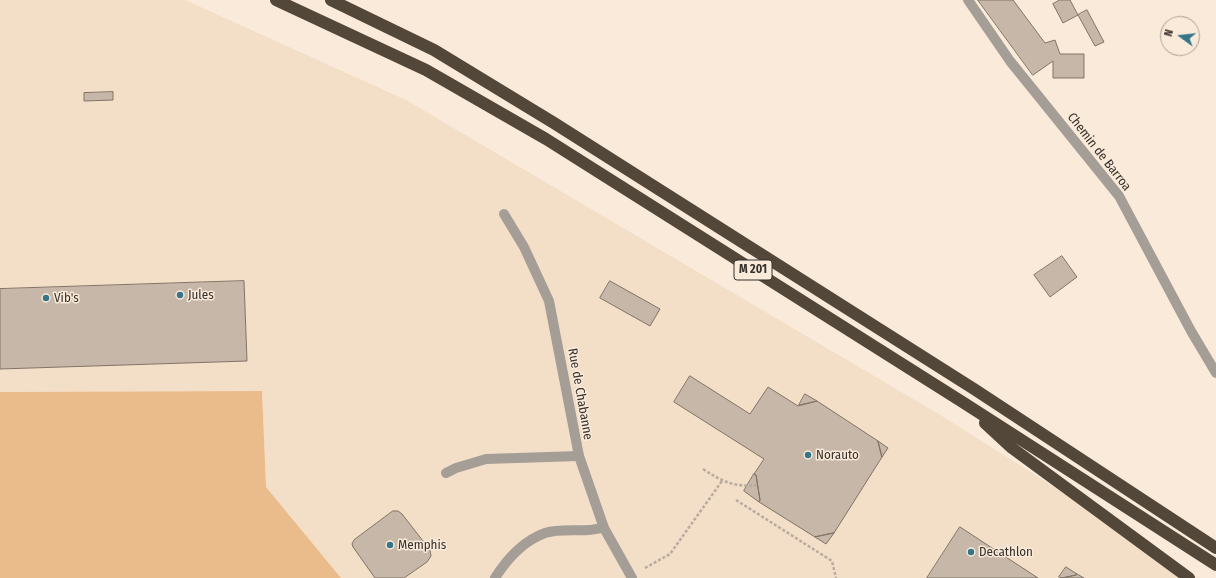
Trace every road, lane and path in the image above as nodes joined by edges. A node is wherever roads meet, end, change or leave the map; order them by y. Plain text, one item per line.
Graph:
1 (276, 0) edge
2 (331, 0) edge
3 (968, 0) edge
4 (504, 214) dead end
5 (1216, 373) edge
6 (964, 403) junction
7 (579, 456) junction
8 (702, 469) dead end
9 (446, 473) dead end
10 (722, 481) junction
11 (758, 485) dead end
12 (736, 500) dead end
13 (604, 528) junction
14 (1216, 548) edge
15 (1216, 565) edge
16 (644, 568) dead end
17 (495, 578) edge
18 (632, 578) edge
19 (836, 578) edge
20 (1189, 578) edge

1 - 6 highway, M 201
2 - 14 highway, M 201
3 - 5 street, Chemin de Barroa
4 - 7 street, Rue de Chabanne
6 - 15 highway, M 201
6 - 20 highway
7 - 9 street
7 - 13 street, Rue de Chabanne
8 - 10 path
10 - 11 path
10 - 16 path
12 - 19 path
13 - 17 street
13 - 18 street, Rue de Chabanne

